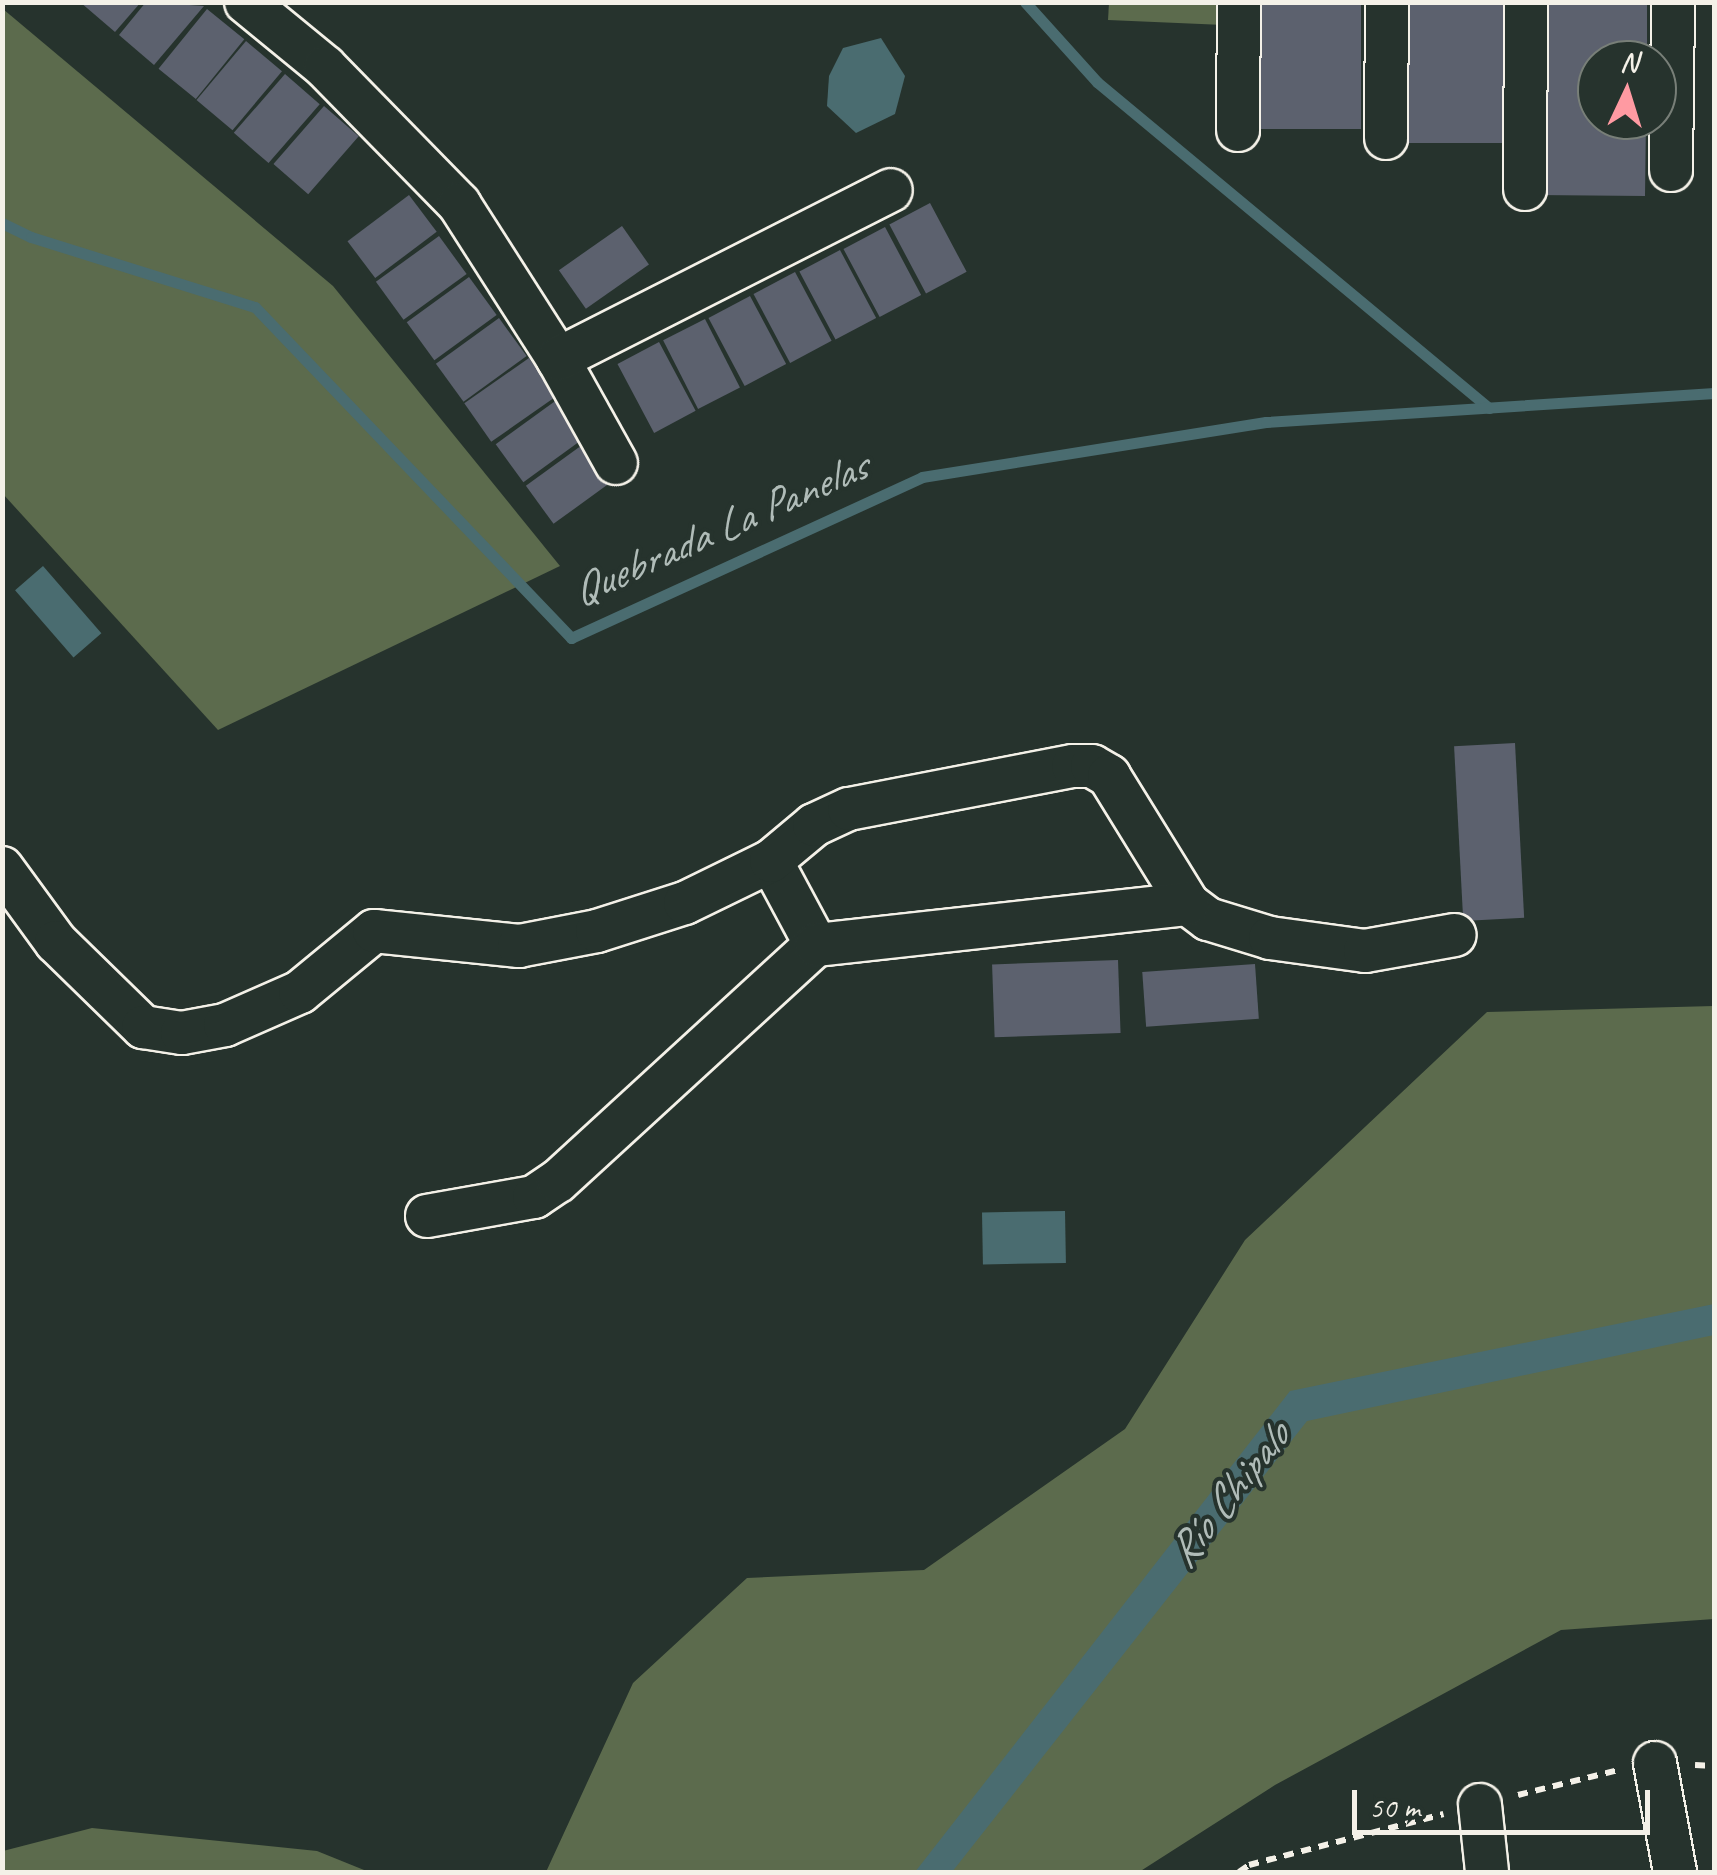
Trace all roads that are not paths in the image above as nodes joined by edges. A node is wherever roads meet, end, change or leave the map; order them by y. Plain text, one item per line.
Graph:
1 (246, 2) edge
2 (1239, 2) edge
3 (1387, 2) edge
4 (1526, 2) edge
5 (1673, 2) edge
6 (1238, 130) dead end
7 (1386, 138) dead end
8 (1670, 170) dead end
9 (1526, 189) dead end
10 (891, 190) dead end
11 (558, 359) junction
12 (616, 463) dead end
13 (771, 861) junction
14 (2, 868) edge
15 (1188, 904) junction
16 (1455, 935) dead end
17 (816, 945) junction
18 (427, 1216) dead end
19 (1655, 1764) dead end
20 (1480, 1805) dead end
21 (1487, 1872) edge
22 (1675, 1872) edge

1 - 11 street
2 - 6 street
3 - 7 street
4 - 9 street
5 - 8 street
10 - 11 street
11 - 12 street
13 - 14 street
13 - 15 street
13 - 17 street
15 - 16 street
15 - 17 street
17 - 18 street
19 - 22 street
20 - 21 street

